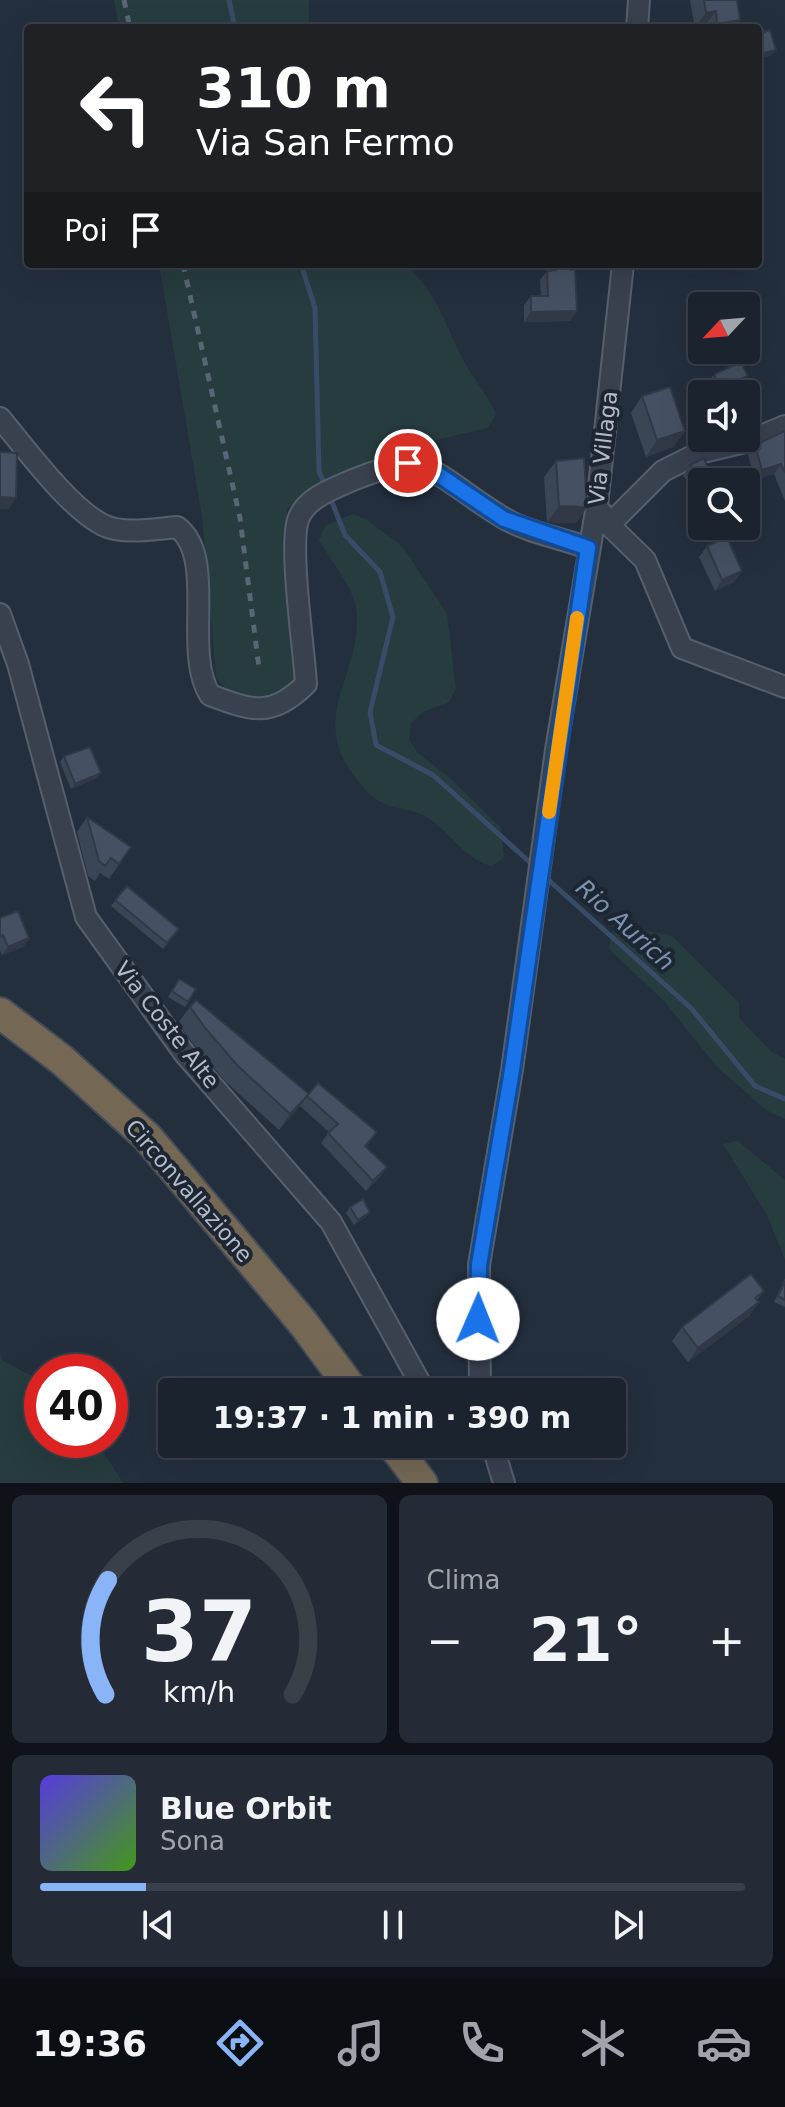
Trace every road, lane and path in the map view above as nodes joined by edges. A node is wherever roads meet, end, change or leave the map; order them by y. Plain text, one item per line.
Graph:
1 (639, 0) edge
2 (637, 24) edge
3 (623, 268) edge
4 (2, 426) edge
5 (785, 426) edge
6 (597, 505) junction
7 (609, 525) junction
8 (588, 548) junction
9 (0, 614) edge
10 (785, 687) edge
11 (0, 1013) edge
12 (344, 1378) edge
13 (417, 1378) edge
14 (480, 1378) edge
15 (403, 1458) edge
16 (496, 1458) edge
17 (422, 1483) edge
18 (504, 1483) edge

1 - 2 street
3 - 6 street, Via Villaga
4 - 8 street
5 - 7 street
6 - 7 street
6 - 8 street, Via Villaga
7 - 10 street
8 - 14 street, Via Villaga
9 - 13 street, Via Coste Alte
11 - 12 highway, Circonvallazione
15 - 17 highway
16 - 18 street

